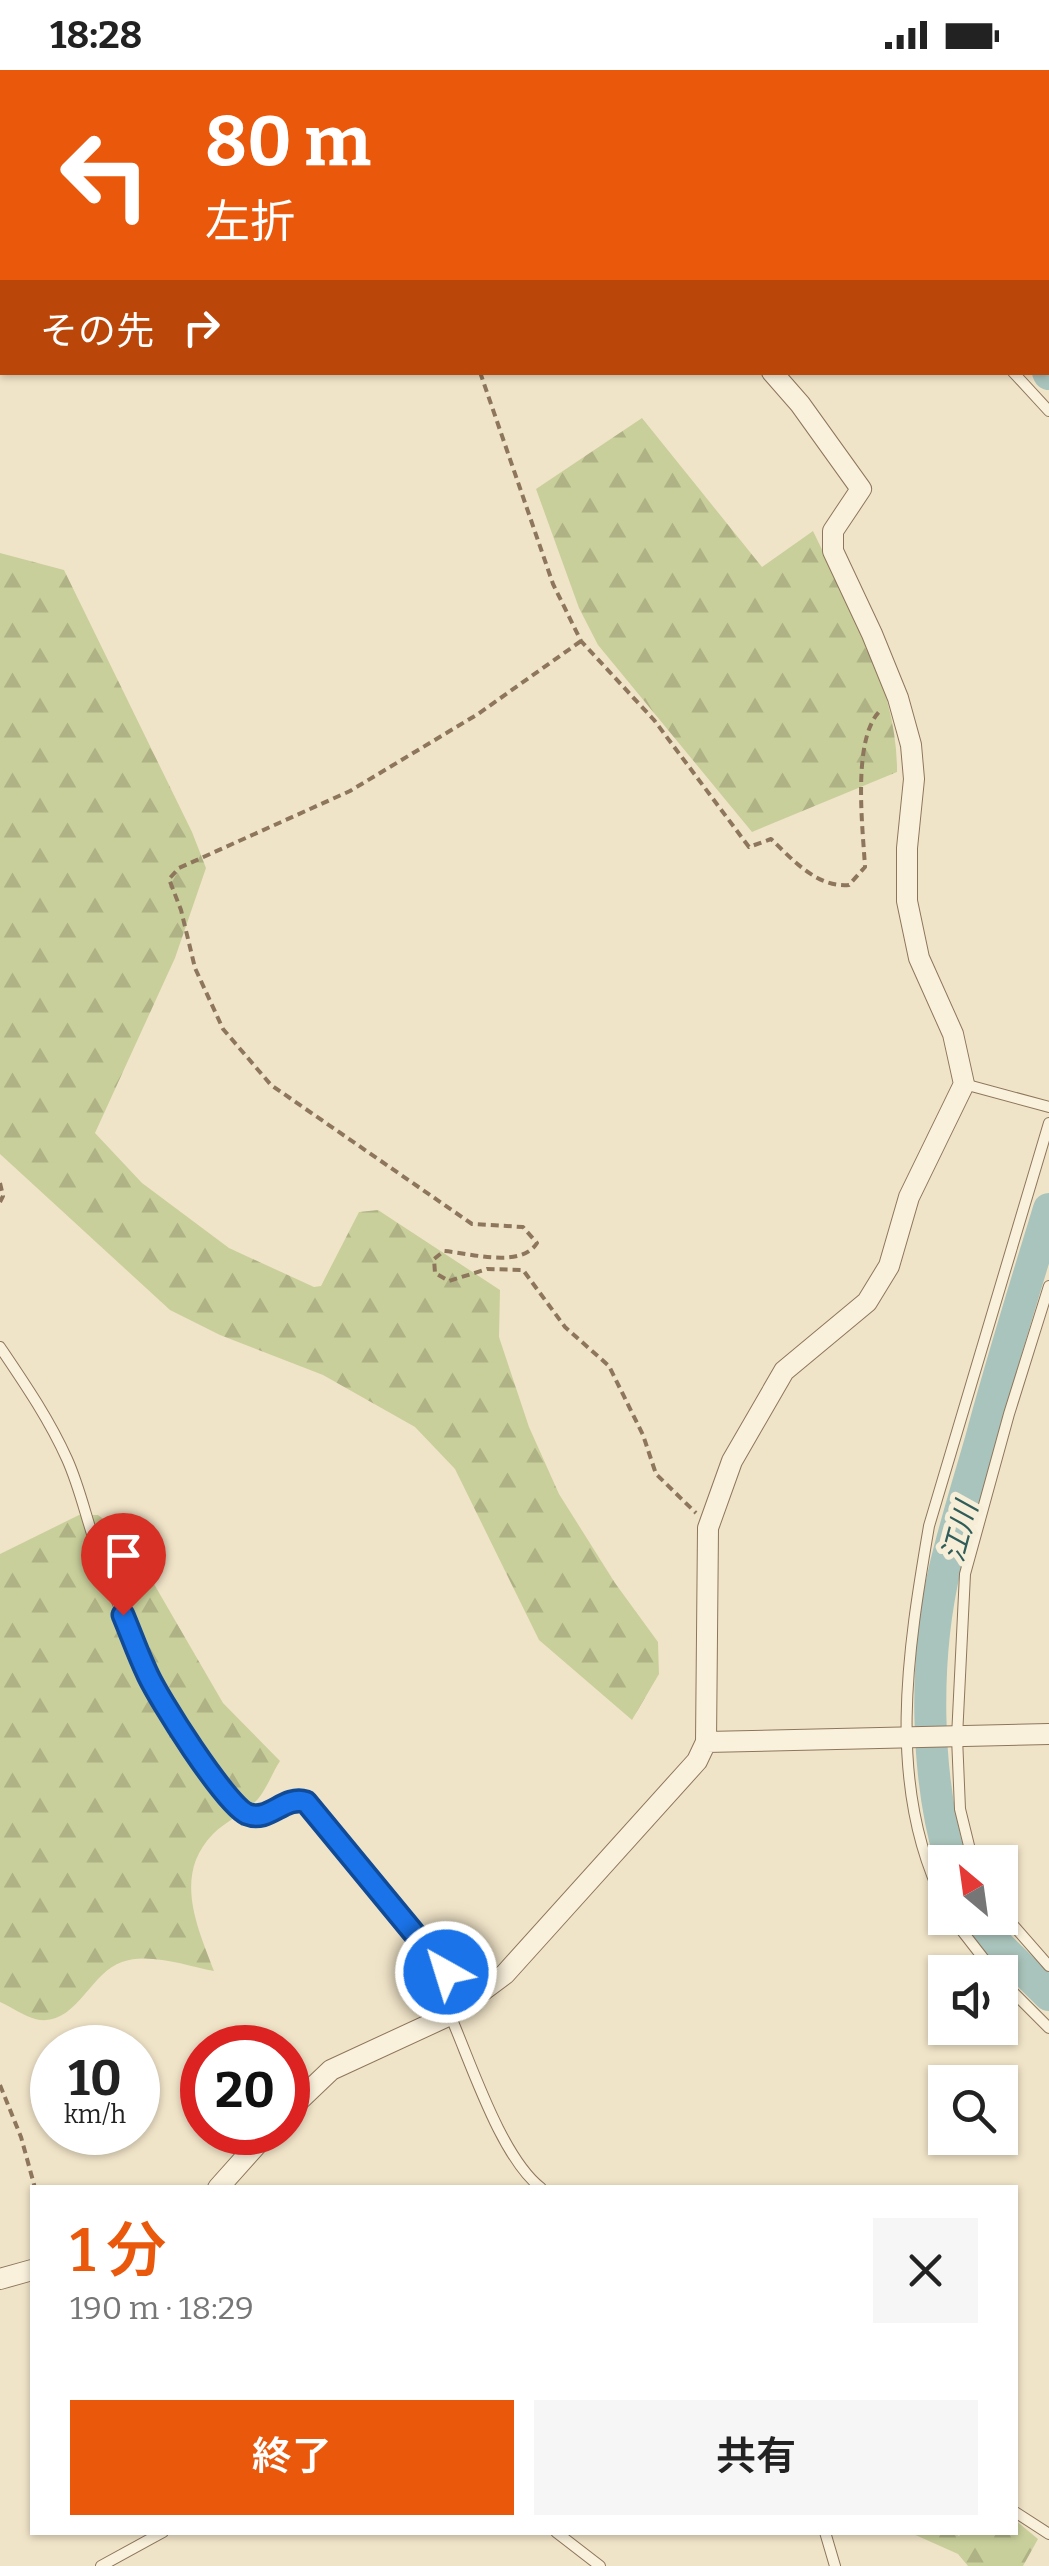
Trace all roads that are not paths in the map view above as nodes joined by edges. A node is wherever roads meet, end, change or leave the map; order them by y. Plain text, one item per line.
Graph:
1 (775, 375) edge
2 (1016, 375) edge
3 (1049, 411) edge
4 (964, 1084) junction
5 (1049, 1106) edge
6 (1049, 1123) edge
7 (1049, 1286) edge
8 (0, 1347) edge
9 (1049, 1734) edge
10 (911, 1737) junction
11 (953, 1737) junction
12 (706, 1742) junction
13 (969, 1845) edge
14 (928, 1864) edge
15 (1018, 1931) edge
16 (965, 1935) edge
17 (981, 1955) edge
18 (1049, 1966) edge
19 (1018, 1996) edge
20 (469, 2001) junction
21 (450, 2016) junction
22 (1049, 2028) edge
23 (310, 2090) edge
24 (247, 2155) edge
25 (221, 2185) edge
26 (537, 2185) edge
27 (30, 2271) edge
28 (0, 2279) edge
29 (1018, 2514) edge
30 (1049, 2534) edge
31 (158, 2535) edge
32 (560, 2535) edge
33 (826, 2535) edge
34 (101, 2566) edge
35 (600, 2566) edge
36 (836, 2566) edge

1 - 4 street
2 - 3 lane
4 - 5 lane
4 - 12 street
6 - 10 lane
7 - 11 lane
8 - 20 lane
9 - 11 street
10 - 11 street
10 - 12 street
10 - 14 lane
11 - 13 lane
12 - 20 street
15 - 18 lane
16 - 17 lane
19 - 22 lane
20 - 21 street
21 - 23 street
21 - 26 lane
24 - 25 street
27 - 28 street
29 - 30 lane
31 - 34 lane
32 - 35 lane
33 - 36 lane

